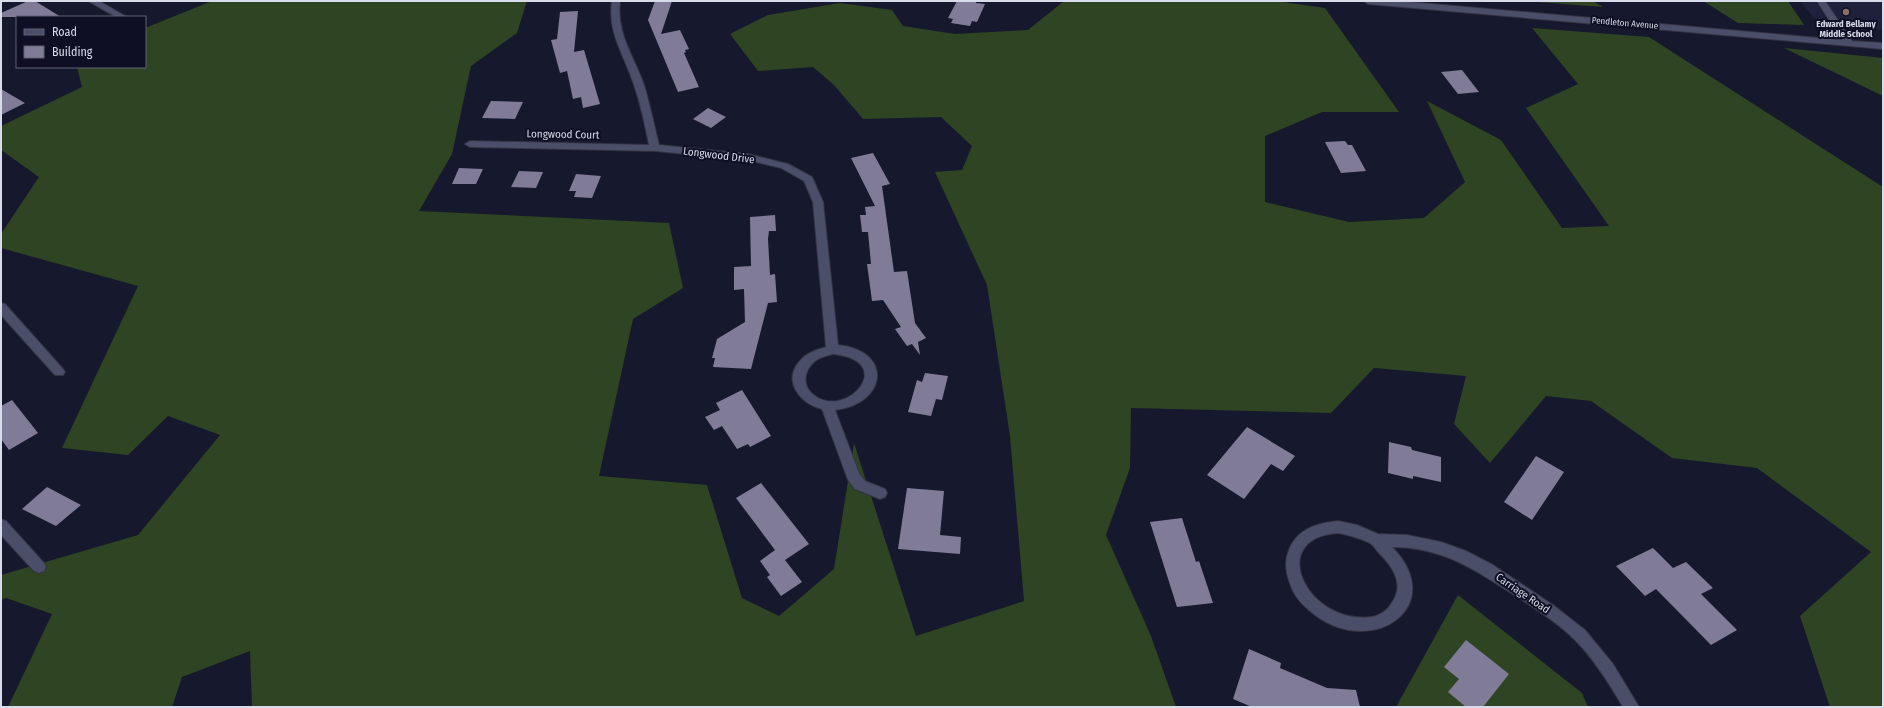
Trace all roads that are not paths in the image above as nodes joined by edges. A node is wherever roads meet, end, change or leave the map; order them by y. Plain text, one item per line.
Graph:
1 (92, 1) edge
2 (616, 1) edge
3 (1368, 1) edge
4 (1822, 1) edge
5 (121, 16) edge
6 (1848, 42) junction
7 (1883, 46) edge
8 (470, 144) dead end
9 (655, 148) junction
10 (1, 307) edge
11 (832, 349) junction
12 (59, 372) dead end
13 (827, 405) junction
14 (880, 493) dead end
15 (1, 525) edge
16 (1376, 540) junction
17 (38, 568) dead end
18 (1631, 707) edge

1 - 5 street
2 - 9 street
3 - 6 street, Pendleton Avenue
4 - 6 street
6 - 7 street, Pendleton Avenue
8 - 9 street, Longwood Court
9 - 11 street, Longwood Drive
10 - 12 street
11 - 13 street
11 - 13 street
13 - 14 street
15 - 17 street
16 - 16 street, Carriage Road
16 - 18 street, Carriage Road

